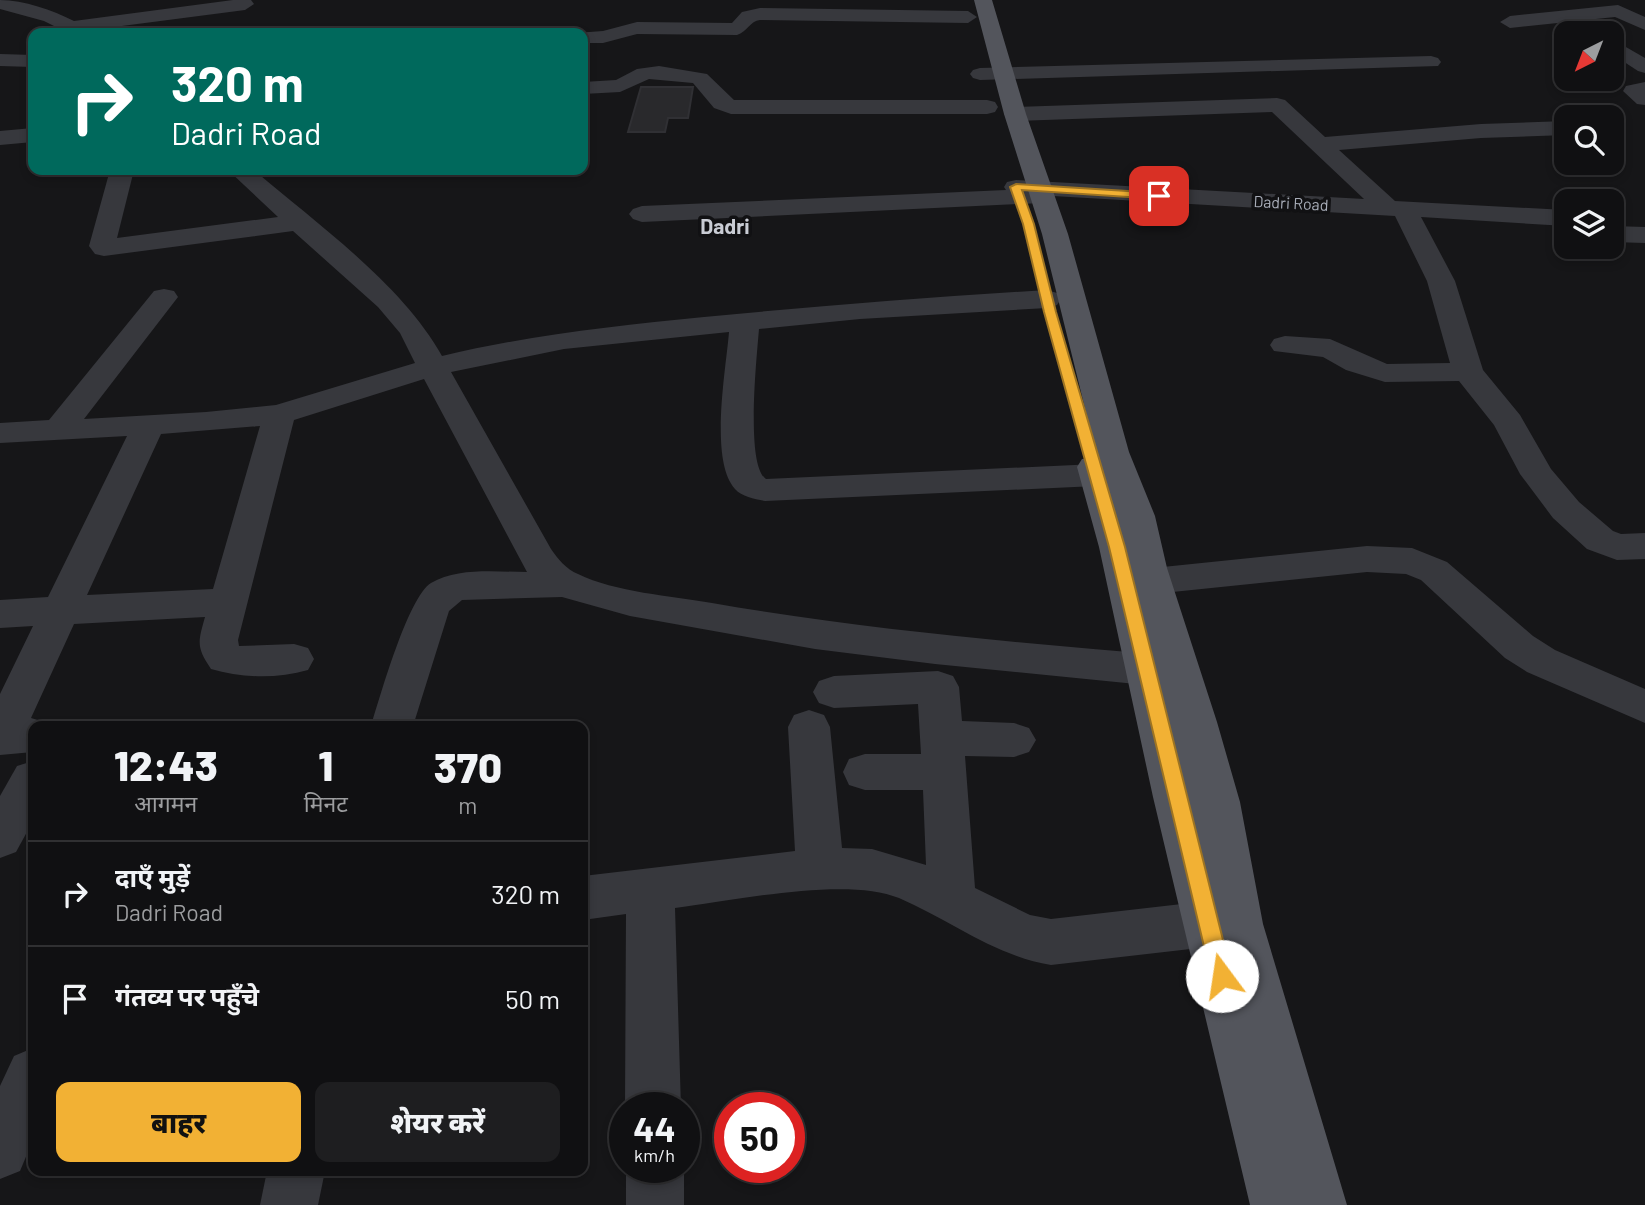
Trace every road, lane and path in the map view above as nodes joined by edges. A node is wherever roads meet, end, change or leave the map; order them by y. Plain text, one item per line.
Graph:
1 (174, 0) edge
2 (184, 0) edge
3 (5, 3) edge
4 (245, 4) dead end
5 (972, 6) edge
6 (751, 8) edge
7 (51, 17) junction
8 (1567, 17) junction
9 (1573, 21) edge
10 (1510, 22) dead end
11 (1645, 24) edge
12 (74, 28) edge
13 (91, 28) edge
14 (588, 37) edge
15 (1624, 54) edge
16 (0, 60) edge
17 (28, 61) edge
18 (1431, 62) dead end
19 (1645, 67) edge
20 (588, 88) edge
21 (1645, 88) edge
22 (997, 92) junction
23 (1645, 99) edge
24 (1554, 129) edge
25 (28, 135) edge
26 (0, 138) edge
27 (1319, 145) junction
28 (121, 175) edge
29 (246, 175) edge
30 (1030, 195) junction
31 (1402, 213) junction
32 (642, 214) dead end
33 (1554, 218) edge
34 (1624, 221) edge
35 (299, 222) junction
36 (1645, 222) edge
37 (1554, 230) edge
38 (1624, 234) edge
39 (1645, 235) edge
40 (164, 297) dead end
41 (1046, 299) junction
42 (745, 320) junction
43 (1285, 345) dead end
44 (433, 367) junction
45 (1468, 372) junction
46 (279, 414) junction
47 (149, 425) junction
48 (59, 429) junction
49 (0, 433) edge
50 (1096, 475) junction
51 (1645, 546) edge
52 (1153, 581) junction
53 (564, 584) junction
54 (228, 602) junction
55 (59, 611) junction
56 (0, 614) edge
57 (294, 659) dead end
58 (1165, 671) junction
59 (1645, 707) edge
60 (394, 721) edge
61 (28, 735) edge
62 (1014, 740) dead end
63 (943, 755) junction
64 (865, 772) dead end
65 (28, 788) edge
66 (0, 838) edge
67 (820, 869) junction
68 (650, 889) junction
69 (588, 897) edge
70 (951, 900) junction
71 (1223, 924) junction
72 (28, 1087) edge
73 (653, 1092) edge
74 (0, 1152) edge
75 (295, 1176) edge
76 (654, 1183) edge
77 (289, 1205) edge
78 (655, 1205) edge
79 (1279, 1205) edge
80 (1318, 1205) edge

1 - 2 street
1 - 7 street
3 - 7 street
4 - 13 street
5 - 6 street
5 - 22 main road
6 - 14 street
7 - 12 street
8 - 9 street
8 - 10 street
8 - 11 street
15 - 19 street
16 - 17 street
18 - 22 street
20 - 22 street
21 - 23 street
22 - 27 street
22 - 30 main road
24 - 27 street
25 - 26 street
27 - 31 street
28 - 35 street
29 - 35 street
30 - 31 street, Dadri Road
30 - 32 street, Dadri Road
30 - 41 main road
30 - 52 main road
31 - 33 street, Dadri Road
31 - 37 street, Dadri Road
31 - 45 street
34 - 36 street
35 - 44 street
38 - 39 street
40 - 48 street
41 - 42 street
41 - 50 main road
42 - 44 street
42 - 50 street
43 - 45 street
44 - 46 street
44 - 53 street
45 - 51 street
46 - 47 street
46 - 54 street
47 - 48 street
47 - 55 street
48 - 49 street
50 - 58 main road
52 - 58 main road
52 - 59 street
53 - 58 street
53 - 60 street
54 - 55 street
54 - 57 street
55 - 56 street
55 - 61 street
58 - 71 main road
62 - 63 street
63 - 64 street
63 - 67 street
63 - 70 street
65 - 66 street
67 - 68 street
67 - 70 street
68 - 69 street
68 - 73 street
70 - 71 street
71 - 79 main road
71 - 80 main road
72 - 74 street
75 - 77 street
76 - 78 street

